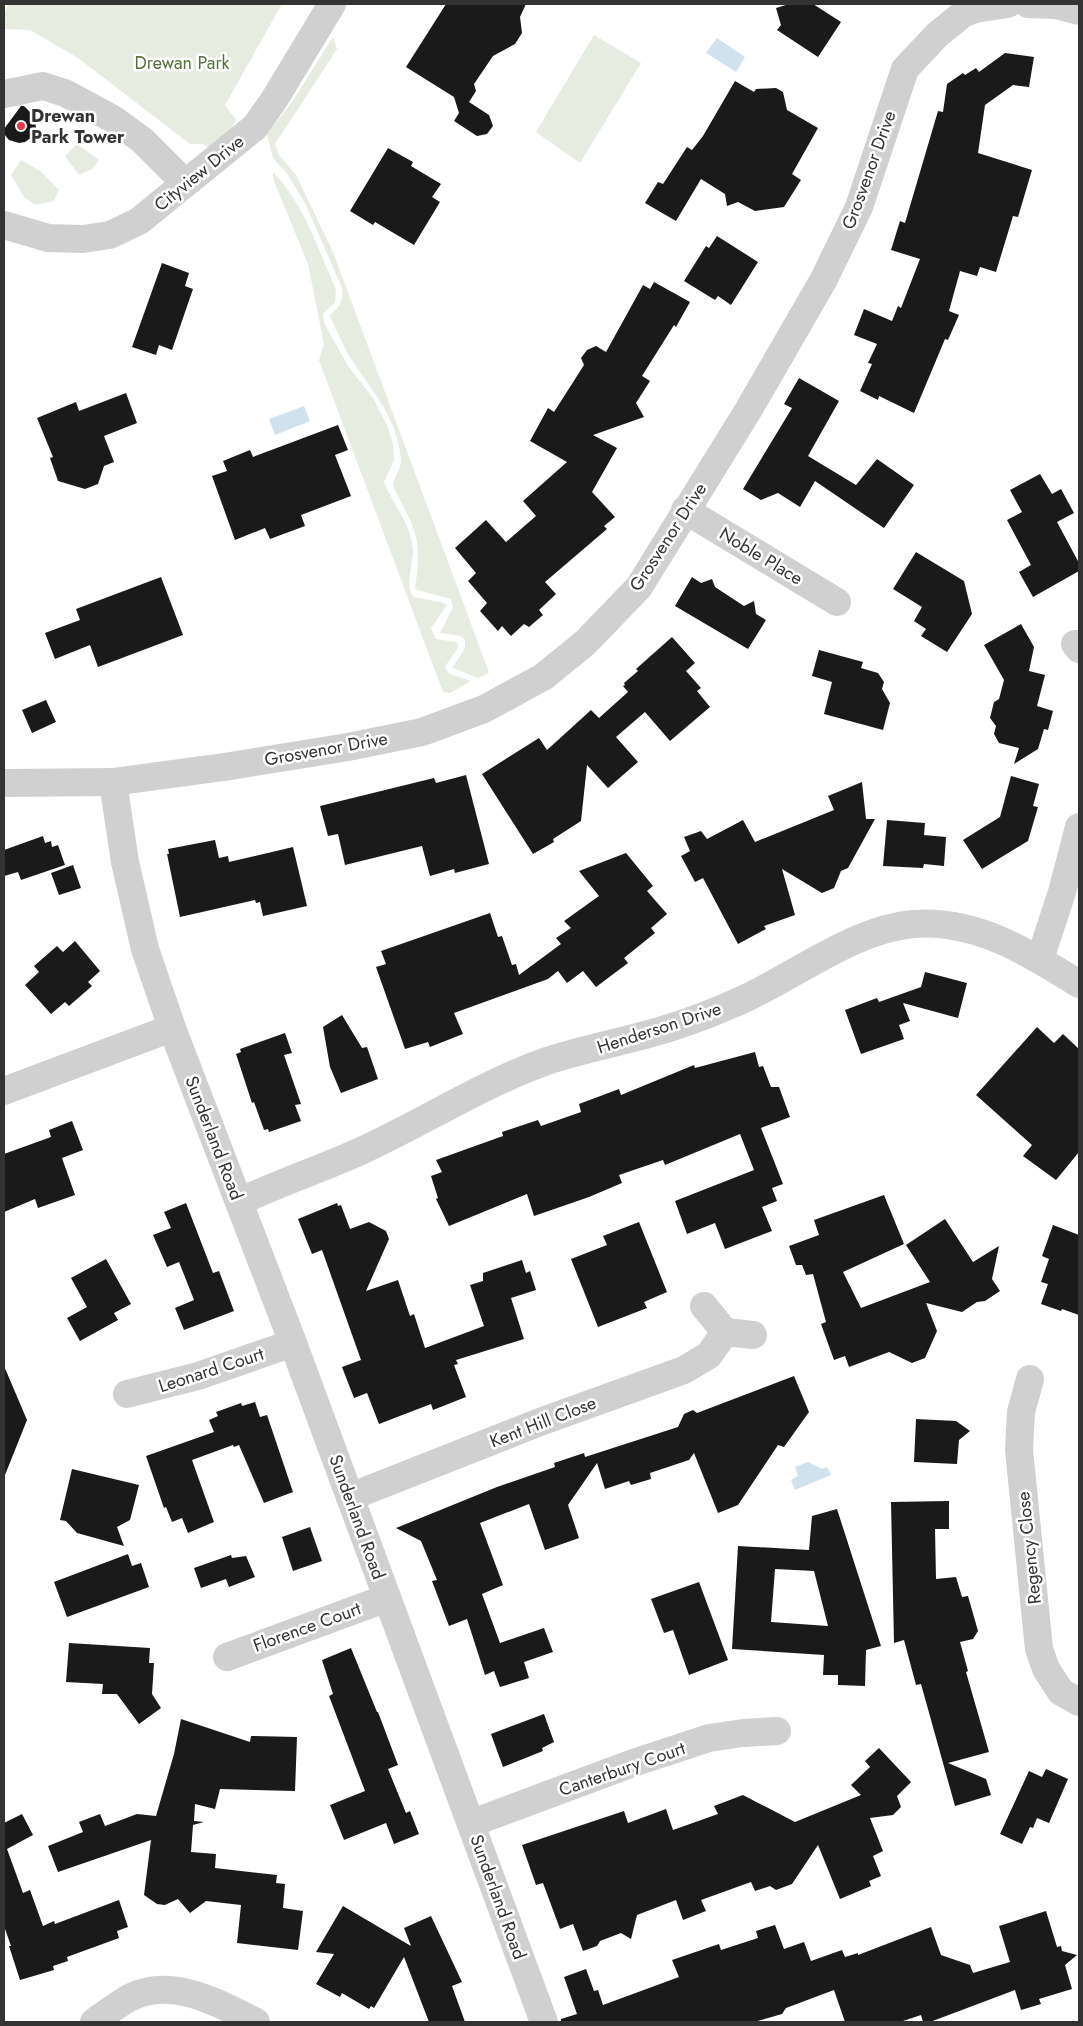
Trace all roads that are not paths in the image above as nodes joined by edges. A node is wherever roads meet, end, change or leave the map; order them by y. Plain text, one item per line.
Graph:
1 (332, 4) edge
2 (1008, 4) edge
3 (1028, 4) edge
4 (962, 9) edge
5 (1079, 11) edge
6 (4, 94) edge
7 (185, 183) junction
8 (4, 225) edge
9 (685, 510) junction
10 (838, 602) dead end
11 (113, 782) junction
12 (4, 783) edge
13 (1079, 827) edge
14 (1040, 959) junction
15 (1079, 984) edge
16 (172, 1028) junction
17 (4, 1091) edge
18 (239, 1202) junction
19 (704, 1306) dead end
20 (726, 1332) junction
21 (753, 1335) dead end
22 (293, 1343) junction
23 (1030, 1379) dead end
24 (127, 1394) dead end
25 (350, 1496) junction
26 (387, 1598) junction
27 (228, 1657) dead end
28 (1079, 1702) edge
29 (777, 1731) dead end
30 (472, 1823) junction
31 (541, 2017) edge
32 (94, 2022) edge
33 (256, 2022) edge

1 - 7 street, Cityview Drive
2 - 4 street, Grosvenor Drive
3 - 5 street
4 - 9 street, Grosvenor Drive
6 - 7 street
7 - 8 street, Cityview Drive
9 - 10 street, Noble Place
9 - 11 street, Grosvenor Drive
11 - 12 street, Grosvenor Drive
11 - 16 street, Sunderland Road
13 - 14 street
14 - 15 street, Henderson Drive
14 - 18 street, Henderson Drive
16 - 17 street
16 - 18 street, Sunderland Road
18 - 22 street, Sunderland Road
19 - 20 street
20 - 21 street
20 - 25 street, Kent Hill Close
22 - 24 street, Leonard Court
22 - 25 street, Sunderland Road
23 - 28 street, Regency Close
25 - 26 street, Sunderland Road
26 - 27 street, Florence Court
26 - 30 street, Sunderland Road
29 - 30 street, Canterbury Court
30 - 31 street, Sunderland Road
32 - 33 street

